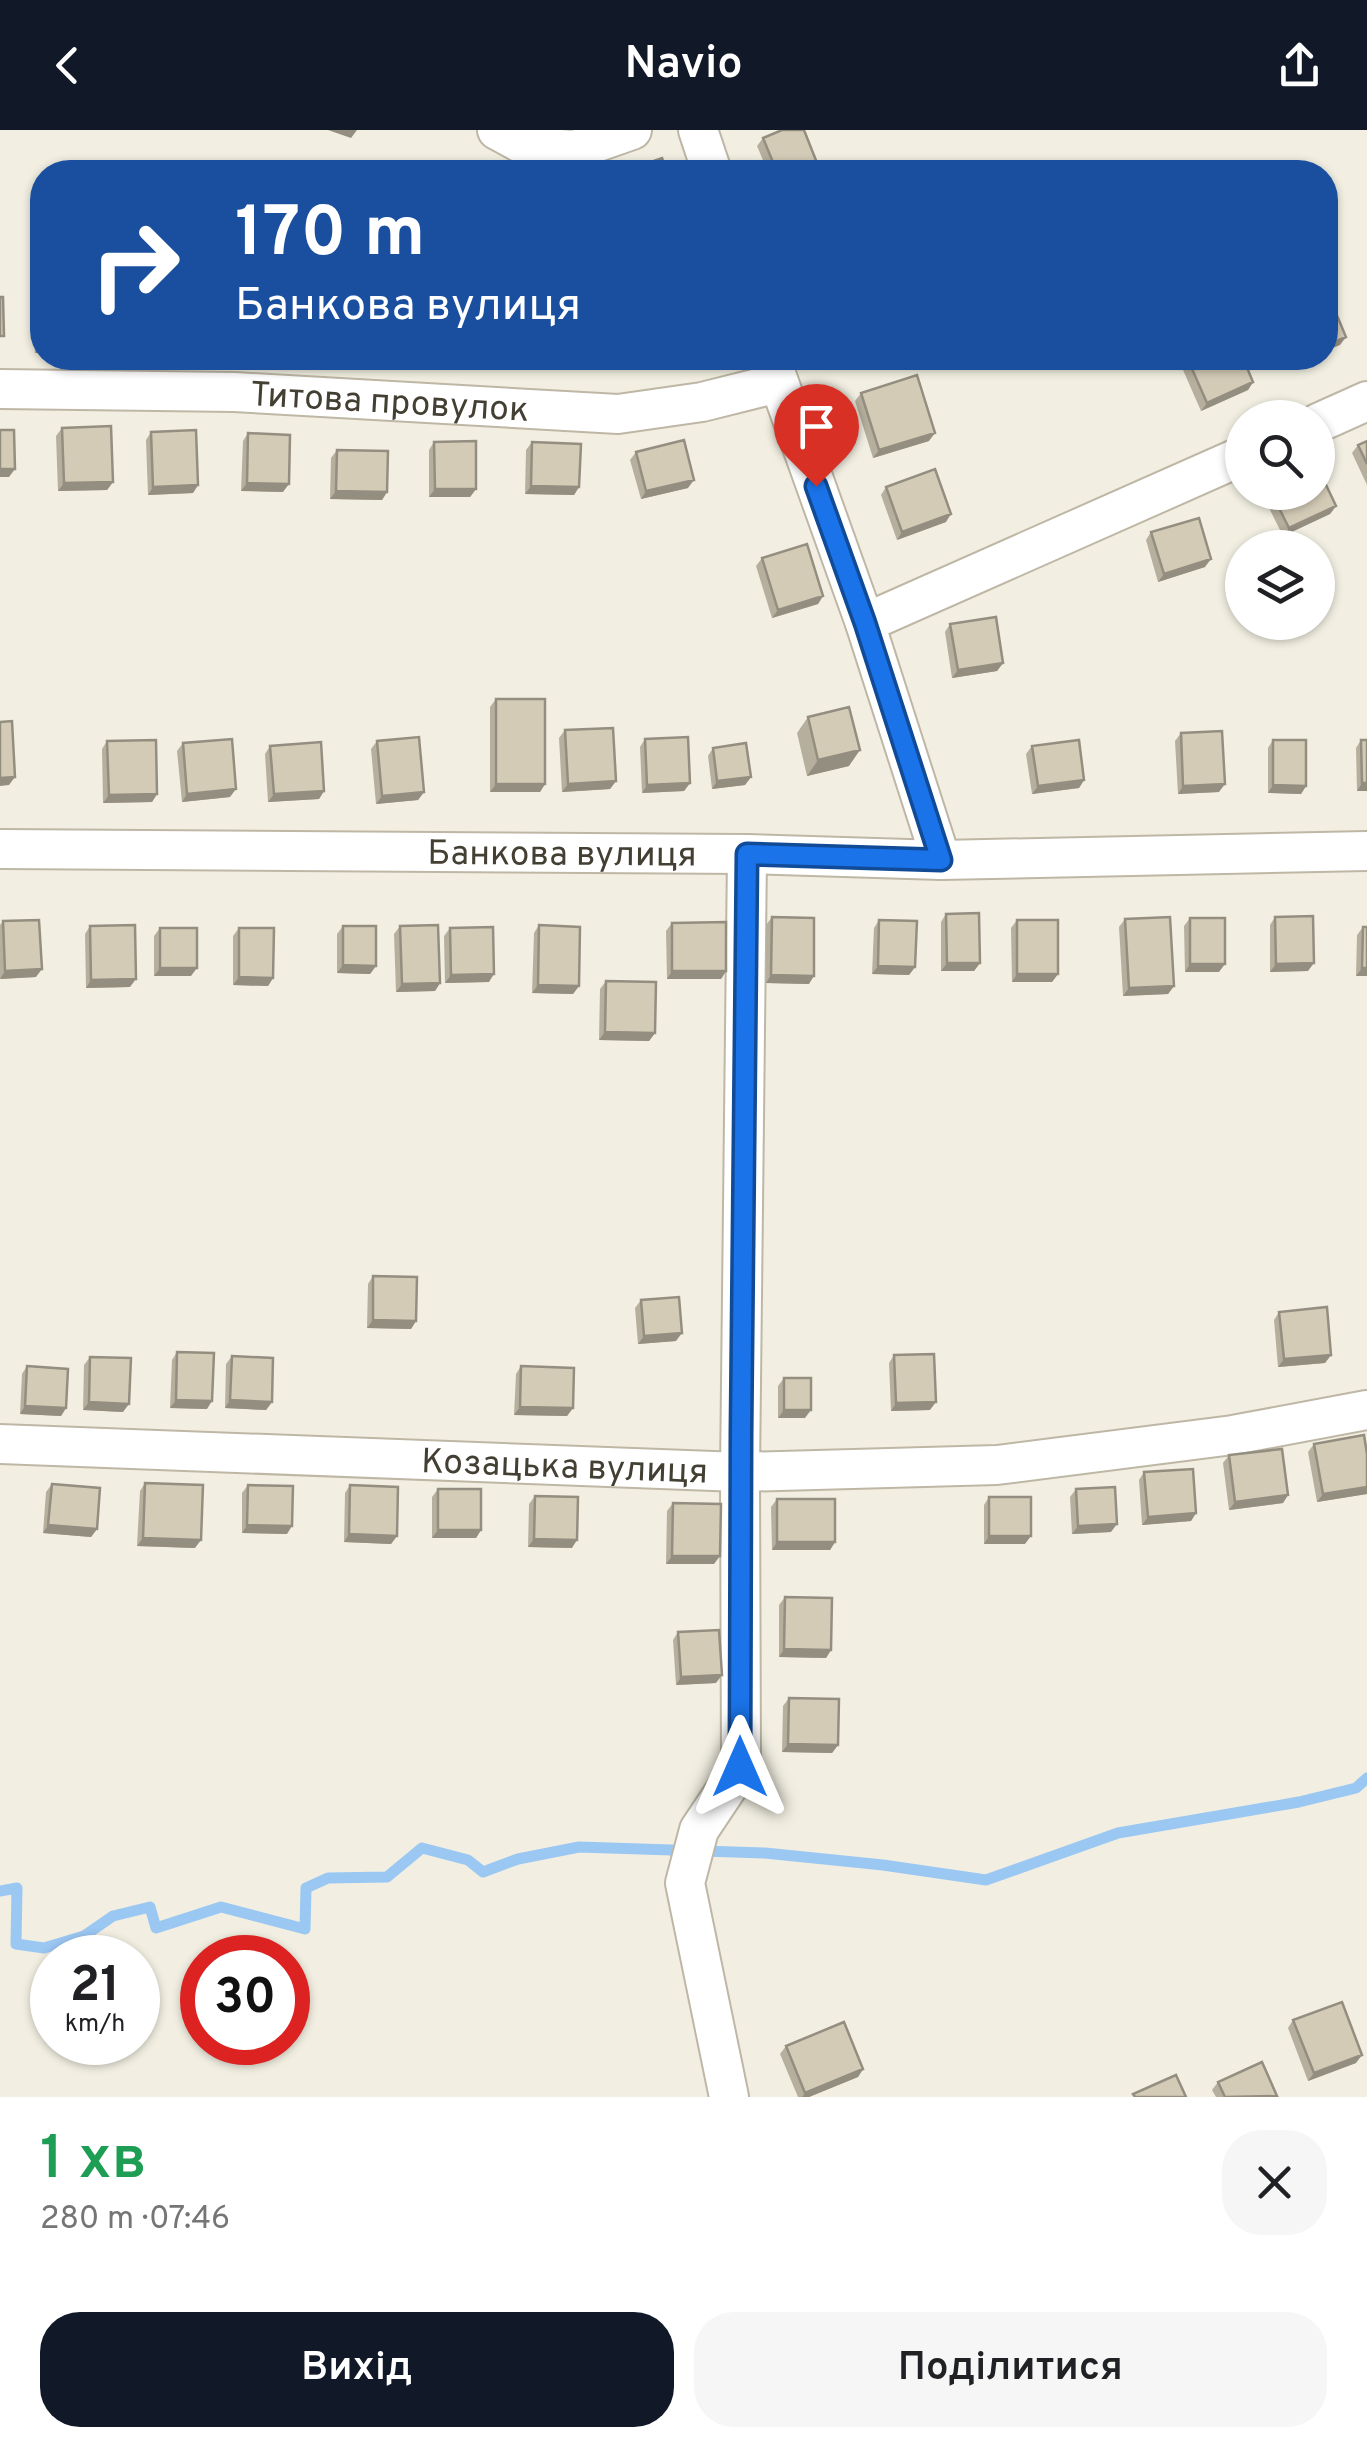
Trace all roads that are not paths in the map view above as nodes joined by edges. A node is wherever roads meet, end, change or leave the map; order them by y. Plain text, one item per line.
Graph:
1 (497, 130) edge
2 (632, 130) edge
3 (698, 130) edge
4 (708, 160) edge
5 (774, 370) edge
6 (0, 389) edge
7 (1367, 402) edge
8 (1335, 416) edge
9 (1225, 464) edge
10 (865, 623) junction
11 (0, 849) edge
12 (1367, 851) edge
13 (747, 854) junction
14 (941, 860) junction
15 (1367, 1410) edge
16 (0, 1444) edge
17 (740, 1472) junction
18 (729, 2097) edge

1 - 2 street
3 - 4 street
5 - 6 street, Титова провулок
5 - 10 street
7 - 8 street
9 - 10 street
10 - 14 street
11 - 13 street, Банкова вулиця
12 - 14 street, Банкова вулиця
13 - 14 street, Банкова вулиця
13 - 17 street
15 - 17 street, Козацька вулиця
16 - 17 street, Козацька вулиця
17 - 18 street

